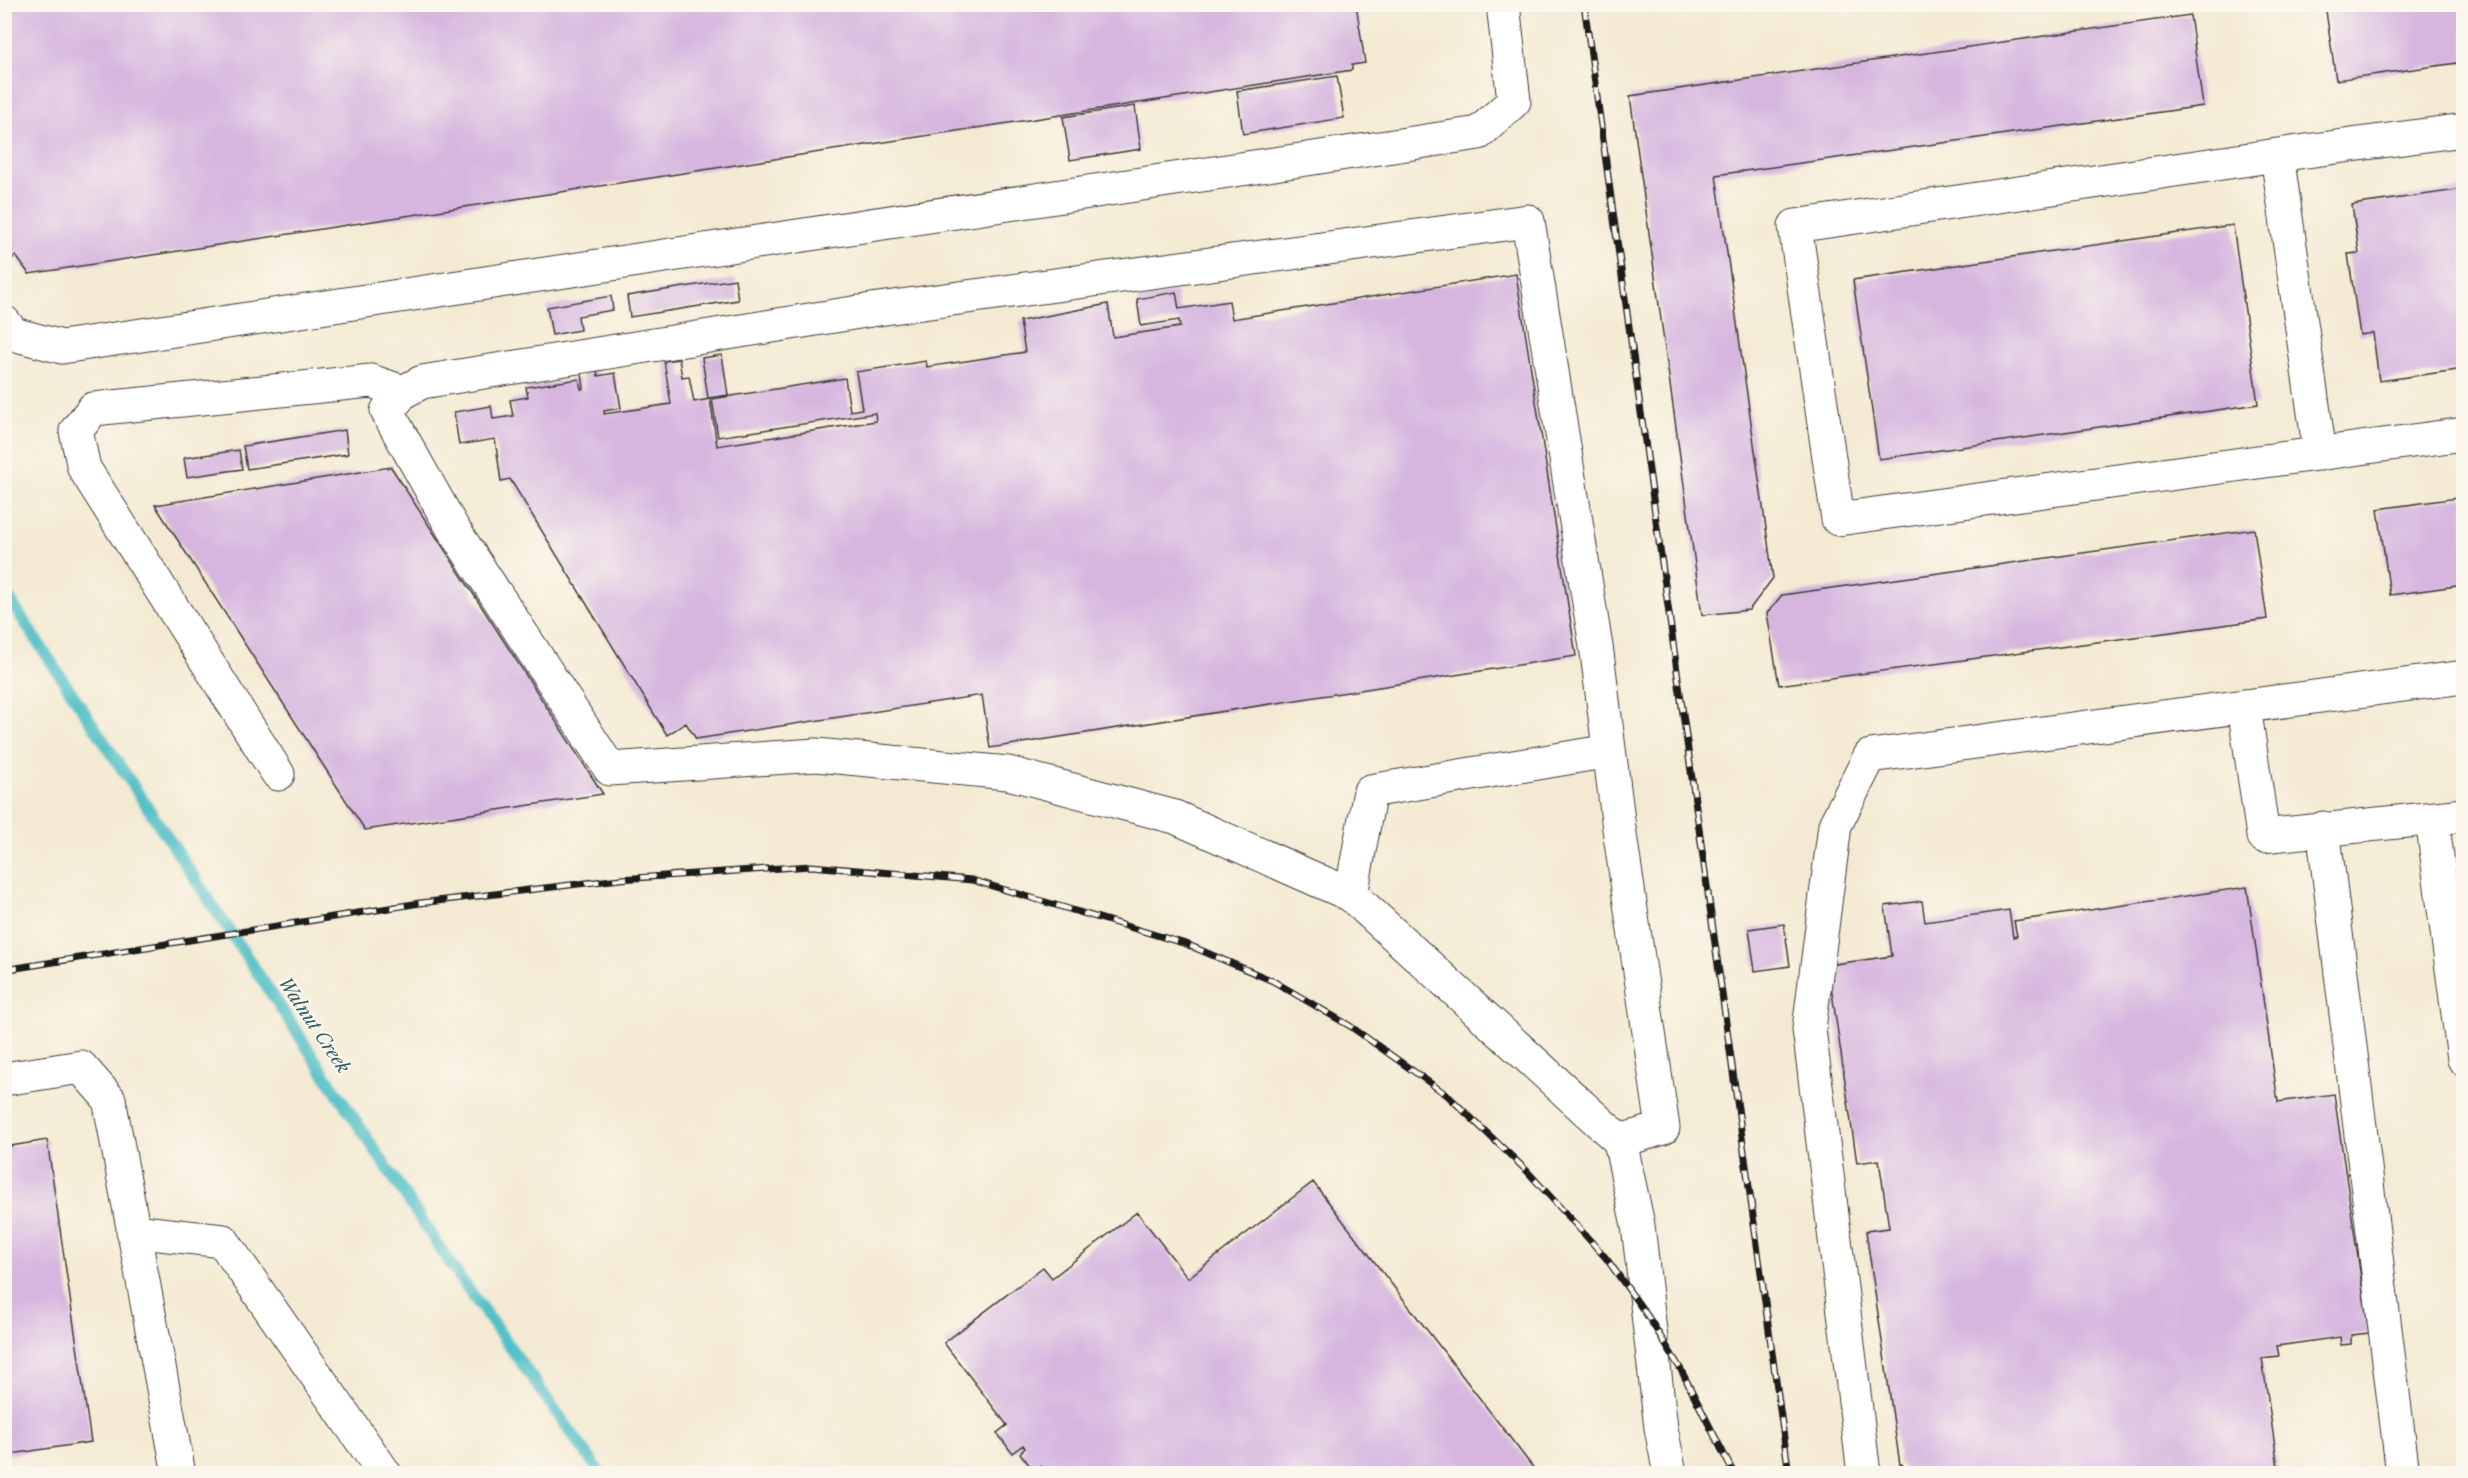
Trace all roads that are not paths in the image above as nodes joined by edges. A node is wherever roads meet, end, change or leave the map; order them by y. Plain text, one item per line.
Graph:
1 (1503, 4) edge
2 (2463, 130) edge
3 (2277, 155) junction
4 (4, 322) edge
5 (403, 392) junction
6 (2463, 434) edge
7 (2320, 454) junction
8 (2463, 677) edge
9 (2244, 706) junction
10 (1609, 752) junction
11 (278, 774) dead end
12 (2448, 817) edge
13 (2323, 828) junction
14 (1351, 895) junction
15 (2463, 1059) edge
16 (4, 1079) edge
17 (1620, 1141) junction
18 (134, 1231) junction
19 (179, 1473) edge
20 (386, 1473) edge
21 (1670, 1473) edge
22 (1864, 1473) edge
23 (2403, 1473) edge

1 - 4 lane
2 - 3 lane
3 - 7 lane
3 - 7 lane
5 - 10 lane
5 - 11 lane
5 - 14 lane
6 - 7 lane
8 - 9 lane
9 - 13 lane
9 - 22 lane
10 - 14 lane
10 - 17 lane
12 - 13 lane
12 - 15 lane
13 - 23 lane
14 - 17 lane
16 - 18 lane
17 - 21 lane
18 - 19 lane
18 - 20 lane

